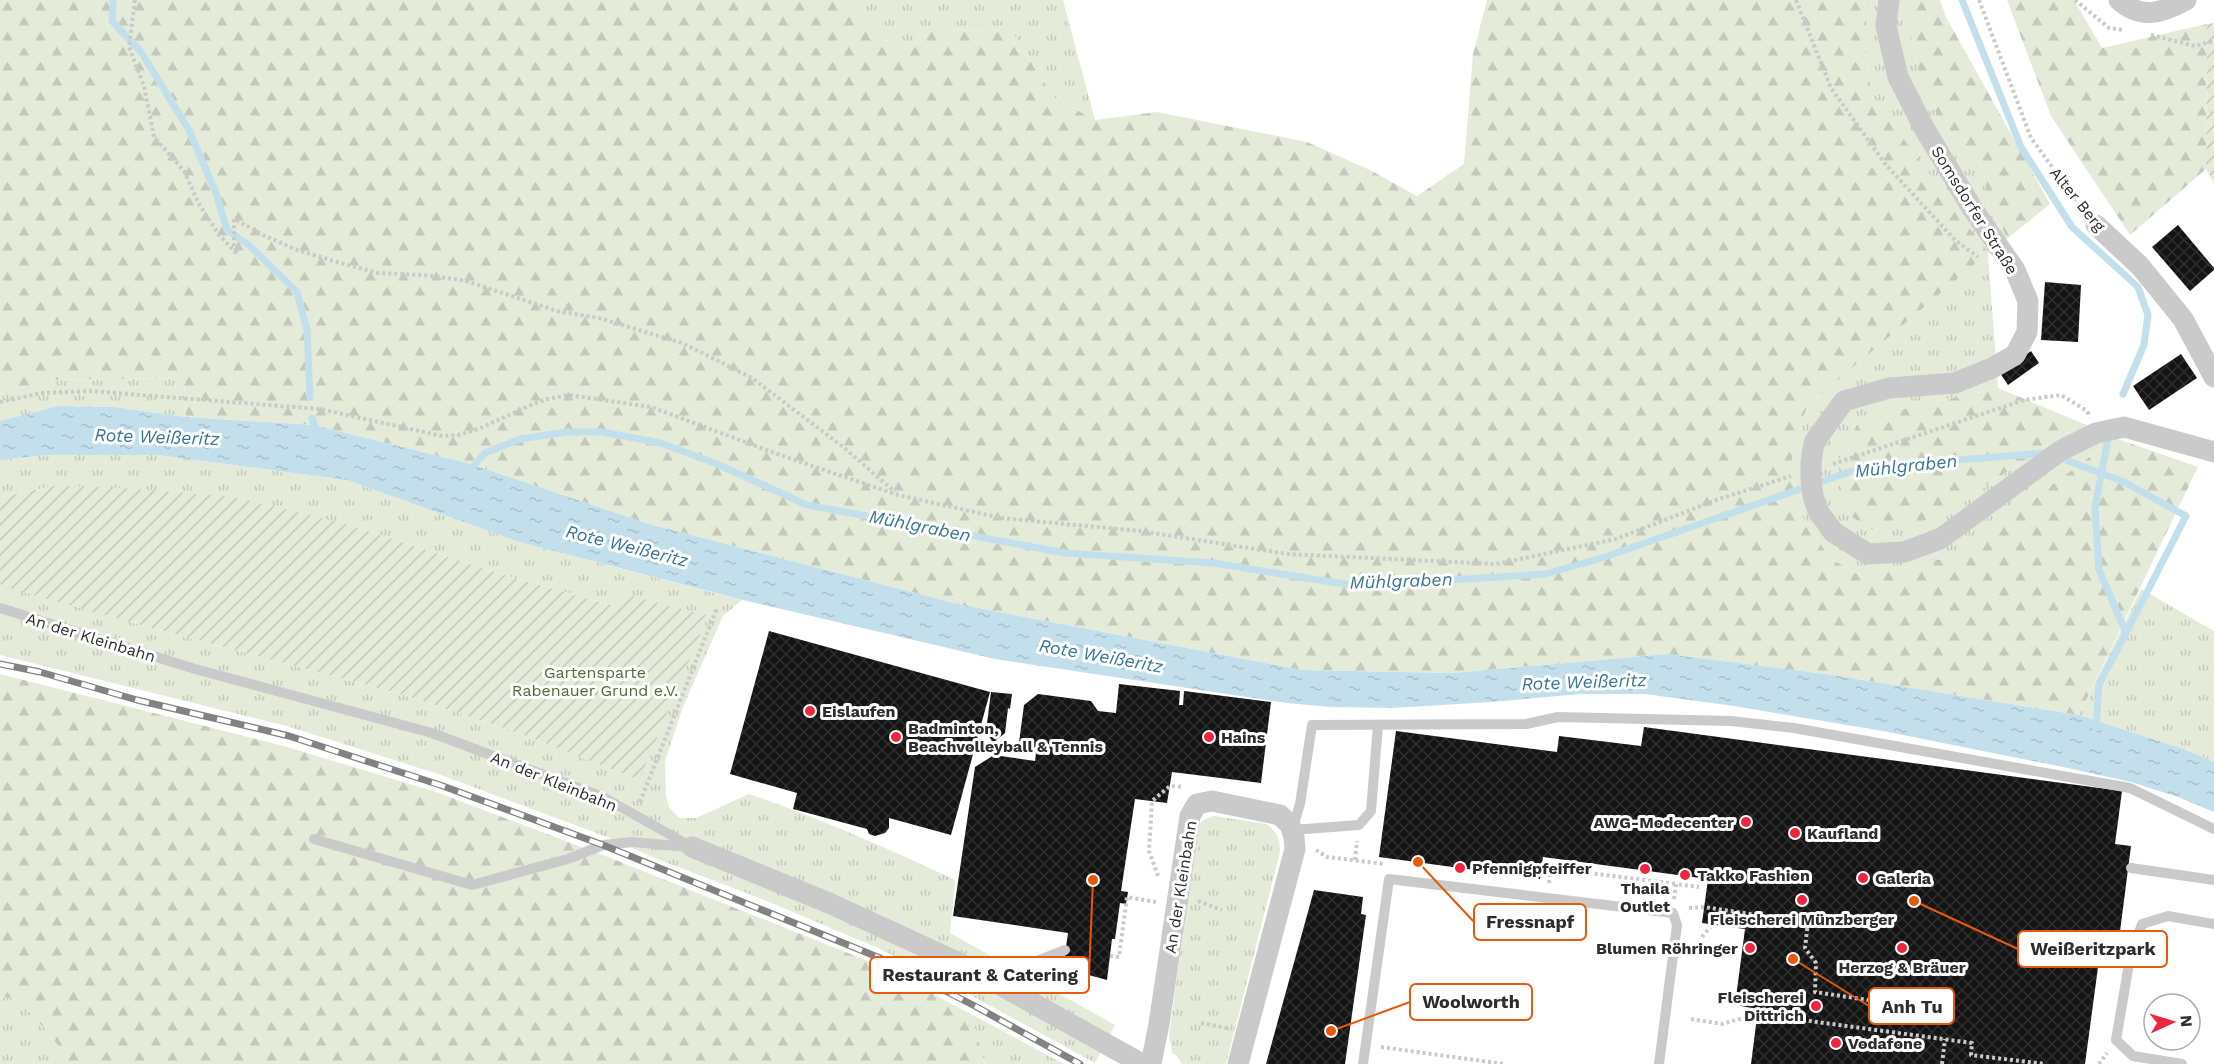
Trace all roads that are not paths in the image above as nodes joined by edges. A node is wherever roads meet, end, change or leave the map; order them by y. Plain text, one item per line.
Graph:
1 (1888, 0) edge
2 (2119, 0) edge
3 (2186, 0) edge
4 (2096, 225) road end
5 (2214, 377) edge
6 (2214, 452) edge
7 (0, 608) edge
8 (1378, 725) junction
9 (2214, 830) edge
10 (1292, 831) junction
11 (314, 839) dead end
12 (692, 847) junction
13 (2131, 868) dead end
14 (2214, 880) edge
15 (2214, 924) edge
16 (1065, 950) dead end
17 (1007, 988) junction
18 (1142, 1064) edge
19 (1151, 1064) edge
20 (1238, 1064) edge
21 (1363, 1064) edge
22 (1659, 1064) edge
23 (2182, 1064) edge

1 - 6 street, Somsdorfer Straße, bridge
2 - 3 street
4 - 5 street, Alter Berg
7 - 12 lane, An der Kleinbahn
8 - 9 lane
8 - 10 lane
8 - 10 lane
10 - 19 street, An der Kleinbahn
10 - 20 street
11 - 12 lane
12 - 17 street, An der Kleinbahn
13 - 14 lane
15 - 23 lane
16 - 17 lane
17 - 18 street, An der Kleinbahn
21 - 22 lane

